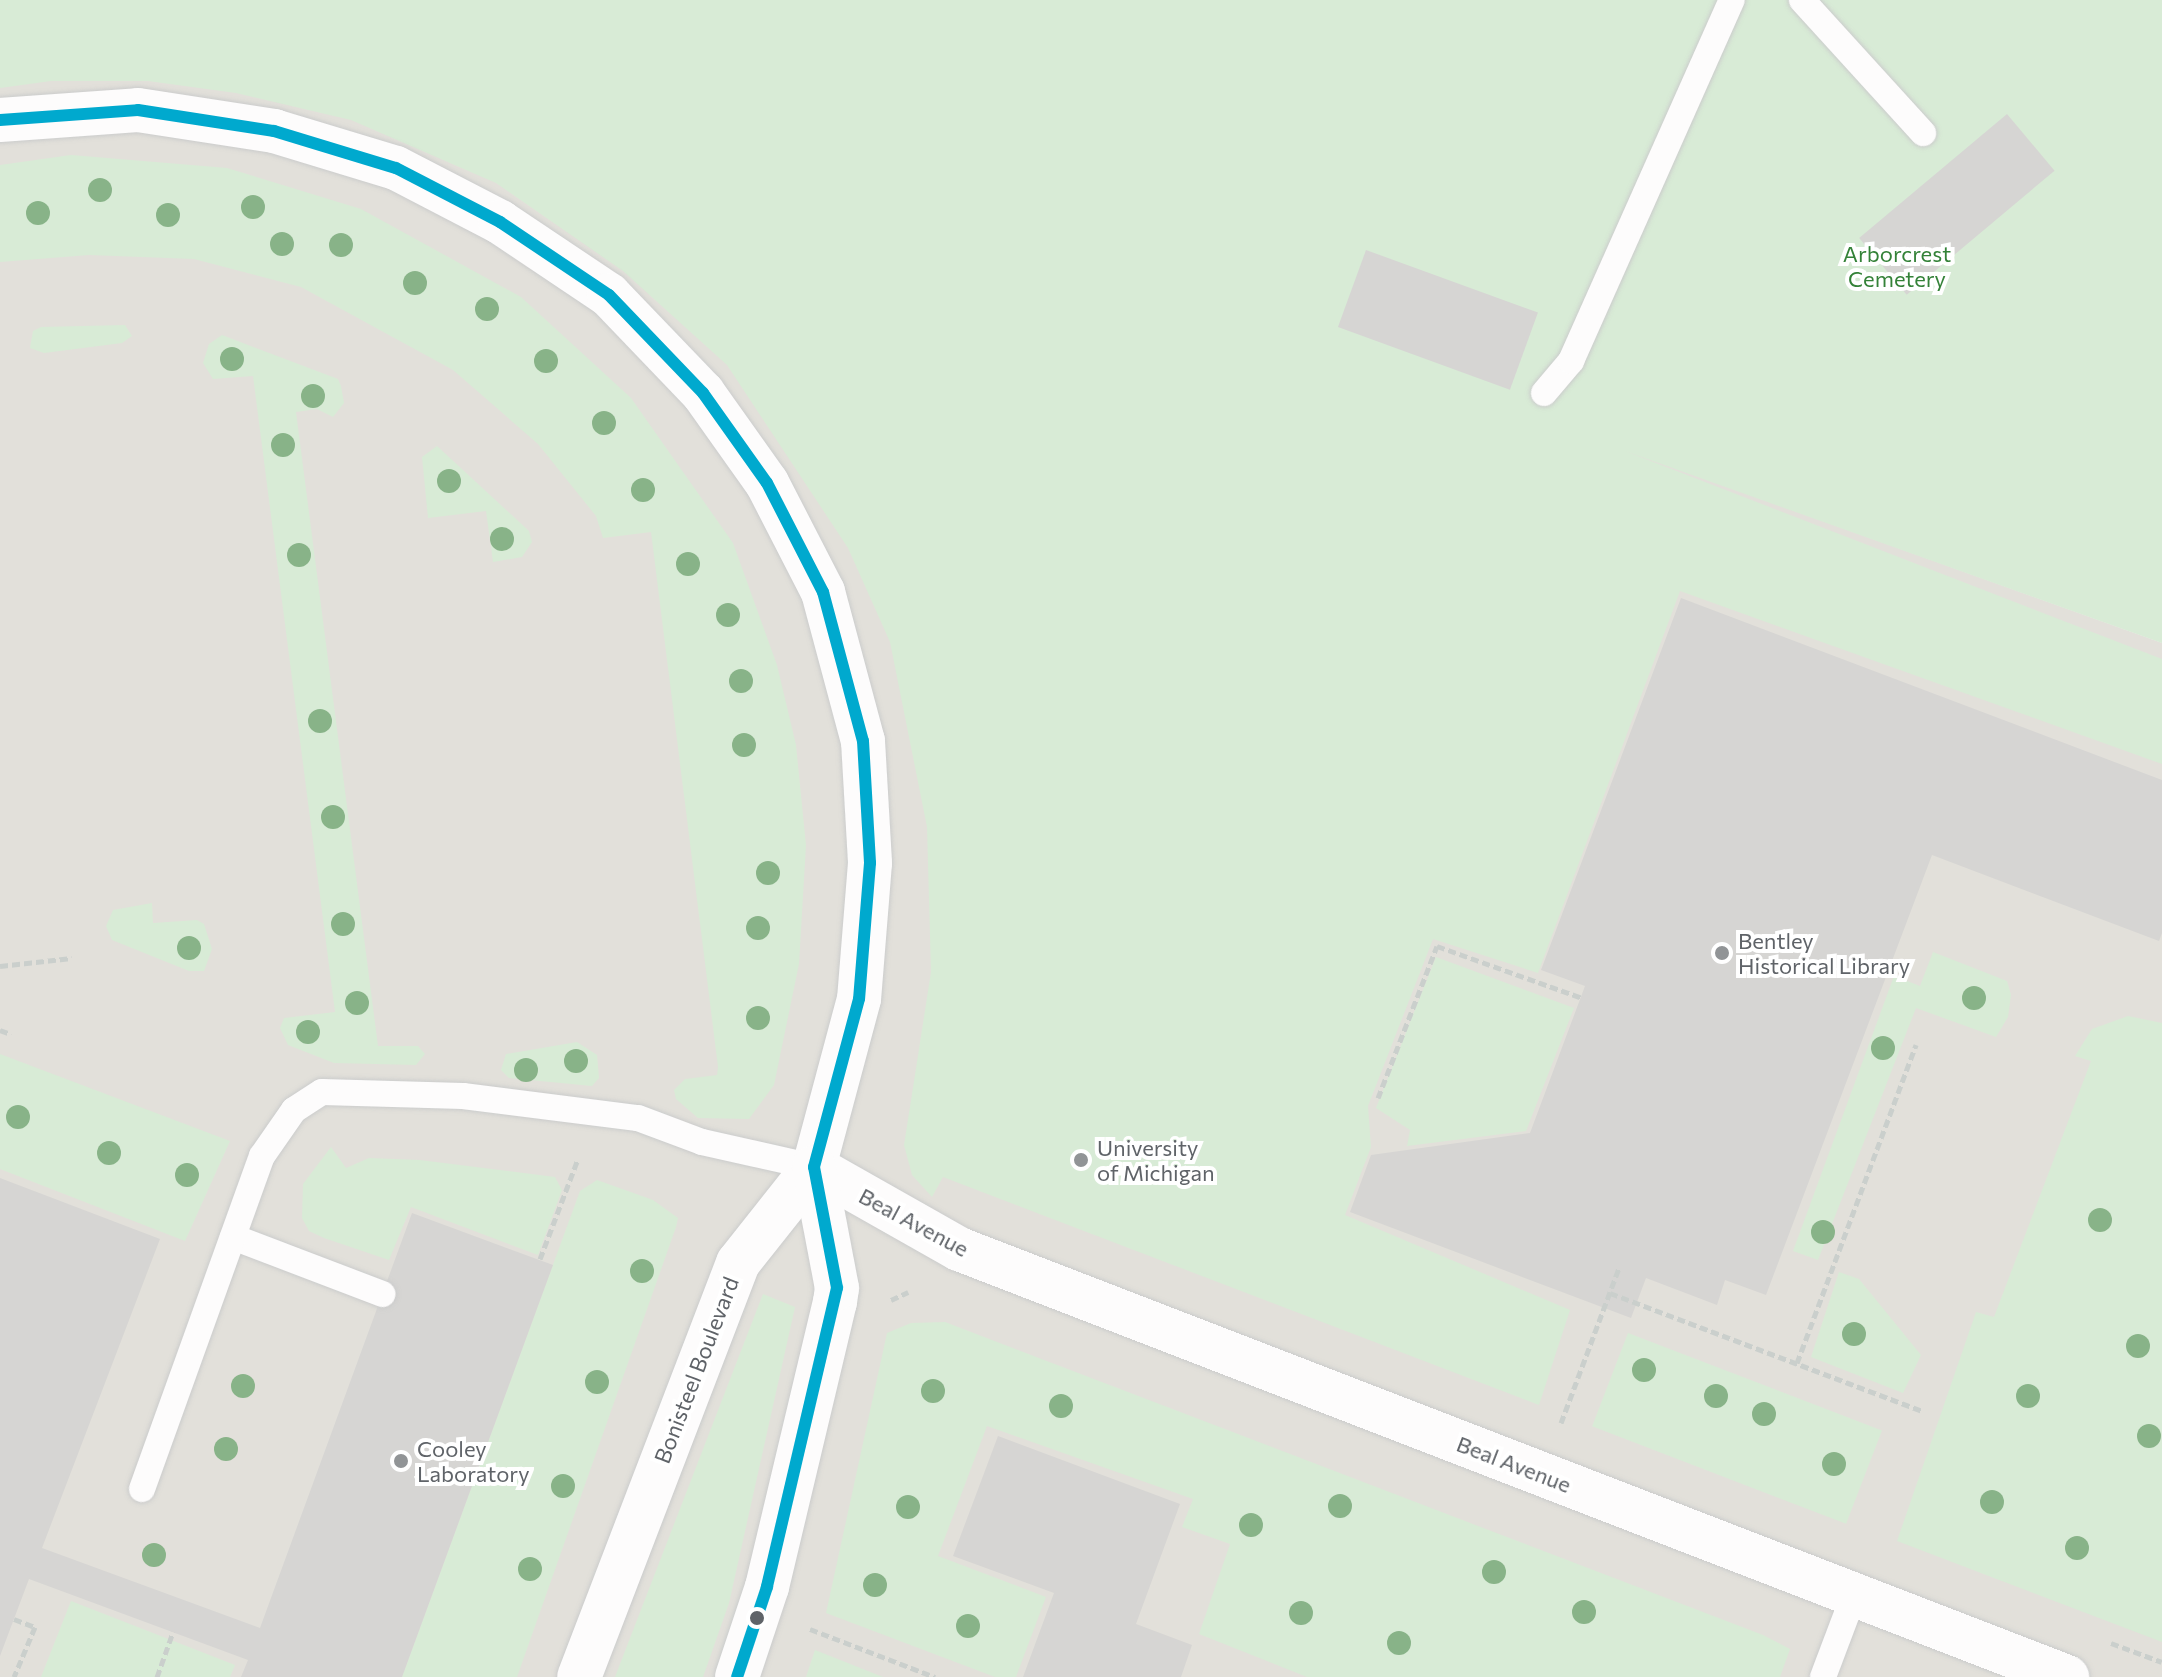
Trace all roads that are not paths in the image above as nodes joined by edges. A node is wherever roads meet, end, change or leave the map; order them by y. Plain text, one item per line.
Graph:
1 (1732, 0) edge
2 (1802, 0) edge
3 (0, 120) edge
4 (1923, 133) dead end
5 (1544, 393) dead end
6 (814, 1167) junction
7 (233, 1237) junction
8 (382, 1294) dead end
9 (142, 1489) dead end
10 (1854, 1595) junction
11 (579, 1677) edge
12 (737, 1677) edge
13 (1823, 1677) edge
14 (2067, 1677) edge

1 - 5 lane
2 - 4 lane
3 - 6 street
6 - 7 lane
6 - 10 street, Beal Avenue
6 - 11 street, Bonisteel Boulevard
6 - 12 street
7 - 8 lane
7 - 9 lane
10 - 13 lane
10 - 14 street, Beal Avenue

